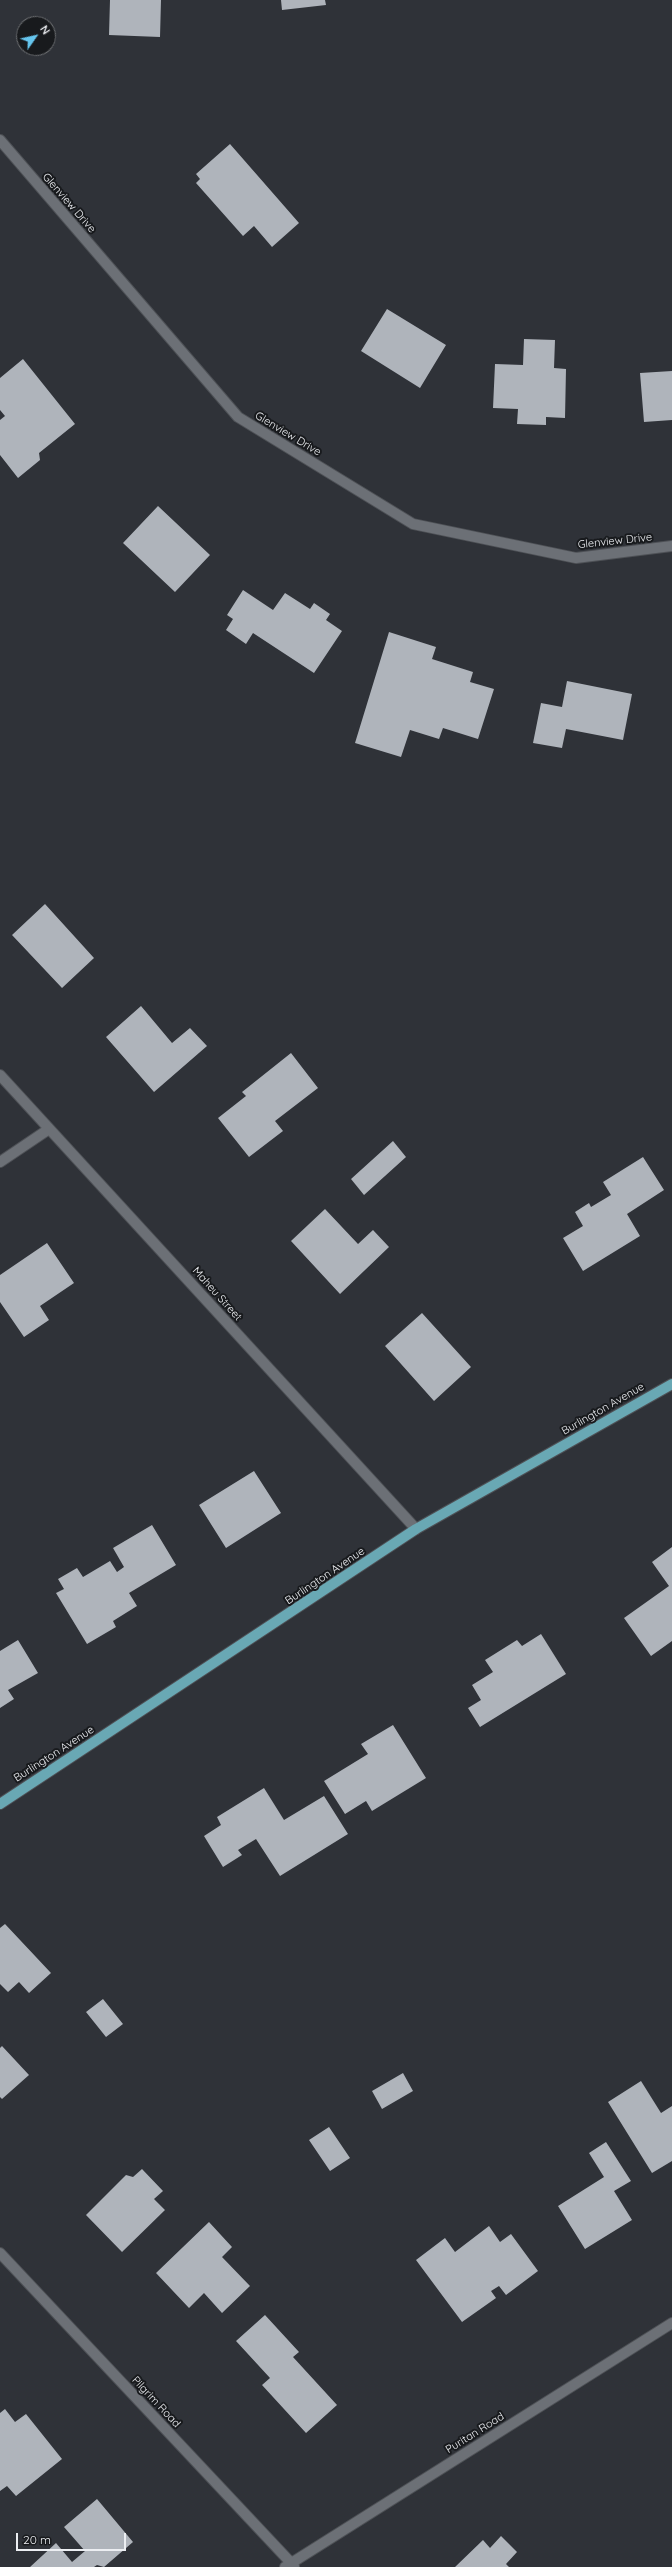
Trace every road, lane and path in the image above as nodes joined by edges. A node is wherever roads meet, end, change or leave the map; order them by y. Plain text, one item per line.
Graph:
1 (0, 140) edge
2 (672, 546) edge
3 (0, 1075) edge
4 (49, 1129) junction
5 (0, 1162) edge
6 (672, 1384) edge
7 (416, 1529) junction
8 (0, 1804) edge
9 (0, 2253) edge
10 (672, 2323) edge
11 (290, 2566) edge

1 - 2 street, Glenview Drive
3 - 4 street, Maheu Street
4 - 5 street
4 - 7 street, Maheu Street
6 - 7 main road, Burlington Avenue
7 - 8 main road, Burlington Avenue
9 - 11 street, Pilgrim Road
10 - 11 street, Puritan Road

